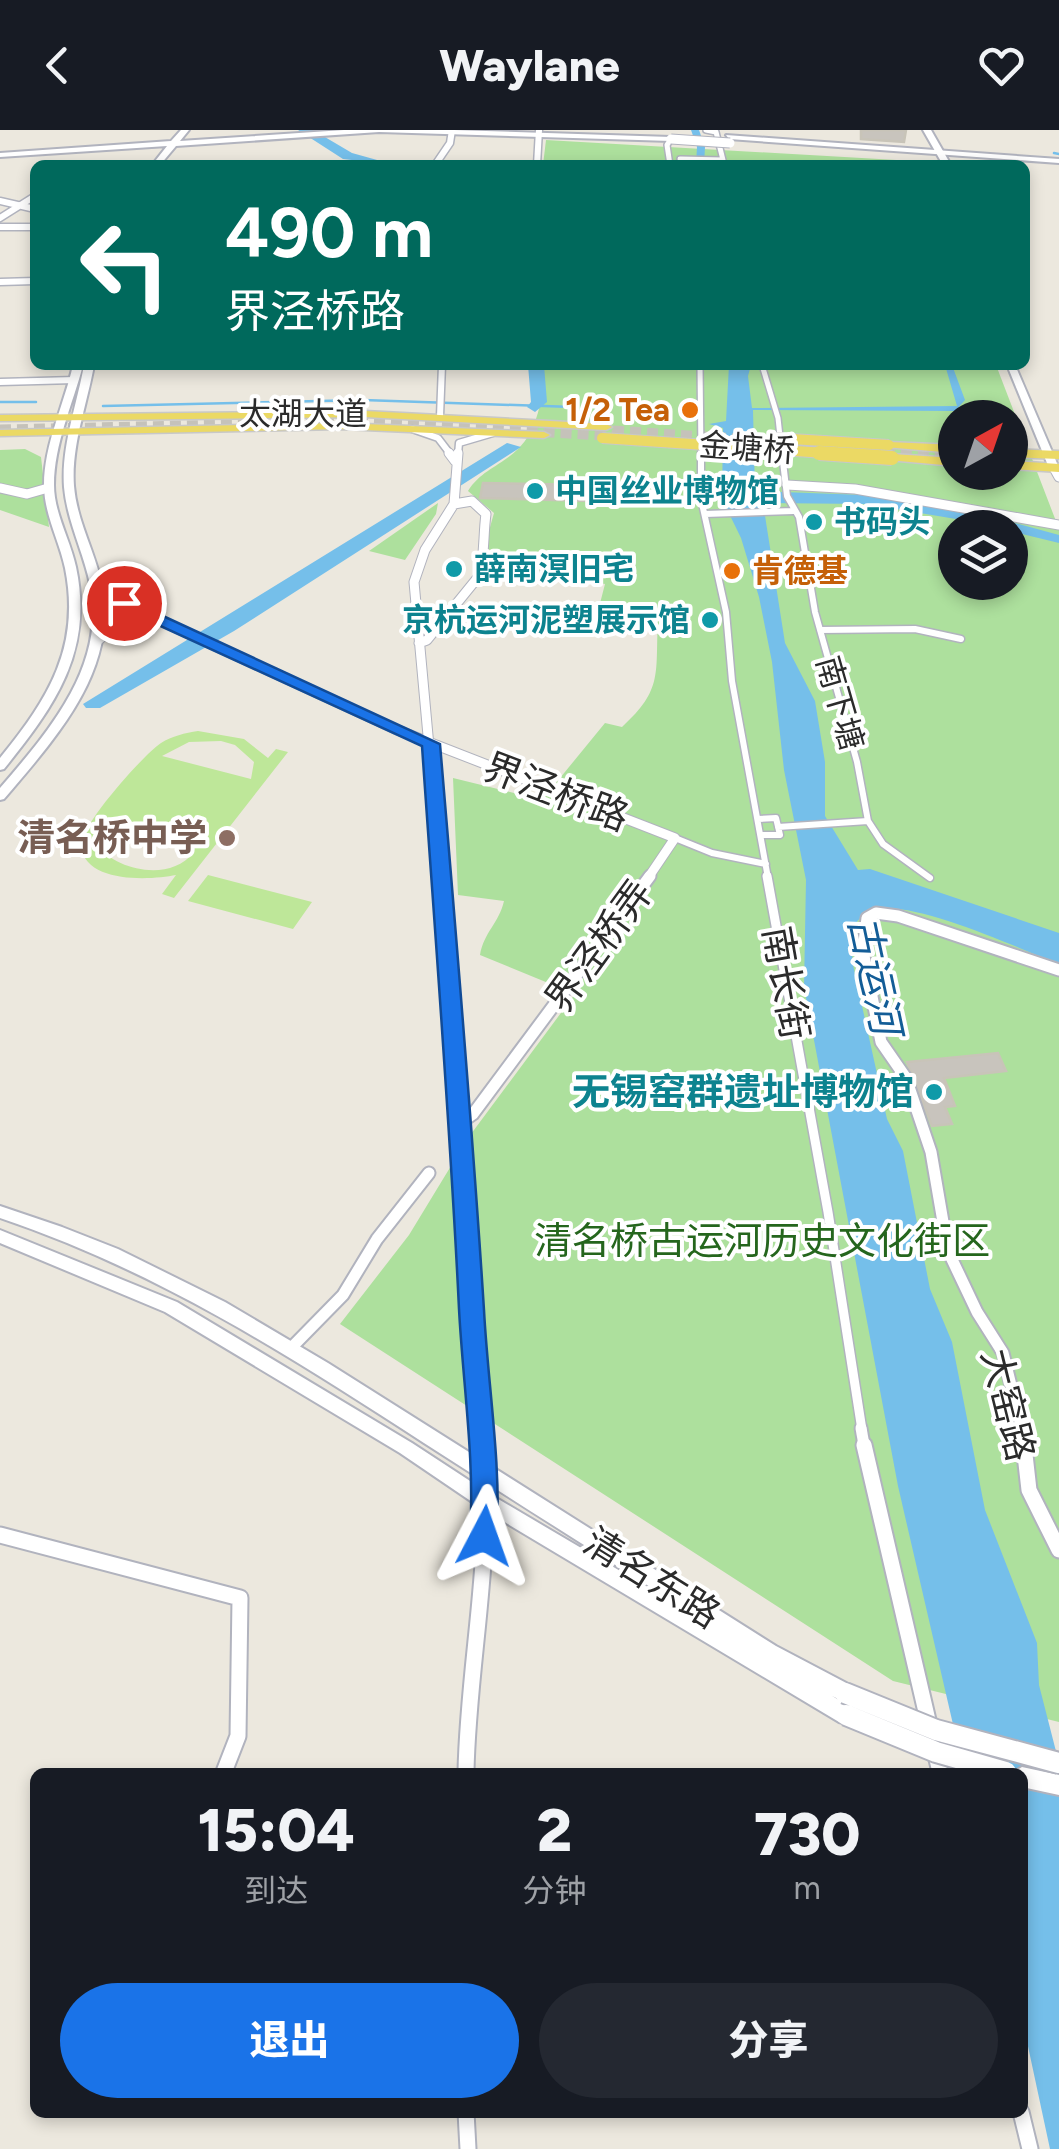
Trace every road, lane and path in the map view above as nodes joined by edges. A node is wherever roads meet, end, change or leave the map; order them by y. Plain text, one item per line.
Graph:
1 (175, 130) edge
2 (185, 130) edge
3 (452, 130) edge
4 (561, 130) edge
5 (706, 130) edge
6 (926, 130) edge
7 (301, 131) edge
8 (324, 132) edge
9 (539, 132) edge
10 (648, 133) edge
11 (670, 136) junction
12 (734, 137) edge
13 (168, 144) junction
14 (0, 153) edge
15 (942, 158) edge
16 (680, 159) dead end
17 (152, 160) edge
18 (159, 160) edge
19 (438, 160) edge
20 (537, 160) edge
21 (669, 160) edge
22 (716, 160) edge
23 (723, 160) edge
24 (981, 160) edge
25 (1030, 163) edge
26 (1059, 164) edge
27 (30, 199) edge
28 (0, 201) edge
29 (20, 206) junction
30 (30, 208) edge
31 (0, 218) edge
32 (30, 227) edge
33 (0, 228) edge
34 (0, 282) edge
35 (30, 282) edge
36 (77, 370) edge
37 (89, 370) edge
38 (442, 370) edge
39 (700, 370) edge
40 (763, 370) edge
41 (1013, 370) edge
42 (75, 380) junction
43 (0, 382) edge
44 (441, 407) junction
45 (0, 414) edge
46 (65, 416) junction
47 (81, 416) junction
48 (408, 428) junction
49 (78, 431) junction
50 (60, 432) junction
51 (495, 432) junction
52 (604, 432) junction
53 (0, 433) edge
54 (0, 441) edge
55 (938, 450) edge
56 (891, 452) junction
57 (1028, 457) edge
58 (938, 459) edge
59 (1056, 464) edge
60 (1028, 465) edge
61 (458, 466) junction
62 (0, 488) edge
63 (48, 488) junction
64 (787, 488) junction
65 (455, 501) junction
66 (792, 507) junction
67 (705, 514) junction
68 (1059, 525) edge
69 (98, 592) junction
70 (163, 622) junction
71 (820, 630) junction
72 (961, 639) dead end
73 (96, 642) junction
74 (419, 643) junction
75 (431, 744) junction
76 (0, 766) edge
77 (0, 796) edge
78 (758, 819) junction
79 (868, 821) junction
80 (848, 822) joint
81 (778, 826) junction
82 (761, 835) junction
83 (675, 838) junction
84 (766, 864) junction
85 (930, 878) dead end
86 (1059, 970) edge
87 (460, 1124) junction
88 (429, 1173) dead end
89 (0, 1212) edge
90 (0, 1236) edge
91 (292, 1347) junction
92 (864, 1446) joint
93 (487, 1474) junction
94 (487, 1502) junction
95 (0, 1535) edge
96 (1059, 1550) edge
97 (1059, 1763) edge
98 (226, 1768) edge
99 (466, 1768) edge
100 (939, 1768) edge
101 (992, 1768) edge
102 (1028, 1778) edge
103 (1059, 1785) edge
104 (466, 2118) edge
105 (1022, 2118) edge
106 (468, 2149) edge
107 (1030, 2149) edge

1 - 13 main road
2 - 13 main road
3 - 8 main road
3 - 9 main road
3 - 19 street
4 - 10 main road
5 - 23 street
6 - 15 street
7 - 8 main road
7 - 13 main road
9 - 10 main road
9 - 20 street
10 - 11 main road
11 - 12 main road, bridge
11 - 21 street
12 - 15 main road
13 - 14 main road
13 - 17 main road
13 - 18 main road
15 - 24 main road
16 - 22 street
25 - 26 main road
27 - 29 street
28 - 29 street
29 - 30 street
29 - 31 street
32 - 33 street
34 - 35 street
36 - 42 main road
37 - 47 main road
38 - 44 street
39 - 67 street, 南长街
40 - 64 street
41 - 59 street
42 - 43 street
42 - 46 main road
44 - 47 main road, 太湖大道
44 - 52 main road, 太湖大道
45 - 46 main road, 太湖大道
46 - 47 main road, 太湖大道
46 - 50 main road
47 - 49 main road
48 - 49 main road, 太湖大道
48 - 51 main road, 太湖大道
48 - 61 street
49 - 50 main road, 太湖大道
49 - 69 main road
50 - 53 main road, 太湖大道
50 - 54 main road
50 - 63 main road
51 - 52 main road, 太湖大道
51 - 61 street
52 - 56 main road, 金塘桥, bridge
55 - 56 main road
56 - 58 main road
57 - 59 main road
59 - 60 main road
61 - 65 street
62 - 63 street
63 - 76 main road
64 - 66 street
64 - 68 street
65 - 74 street
65 - 74 street
66 - 67 street
66 - 71 street, 南下塘
67 - 78 street, 南长街
69 - 70 street
69 - 73 main road
70 - 73 street
70 - 75 street, 界泾桥路
71 - 72 street
71 - 79 street, 南下塘
73 - 77 main road
74 - 75 street
75 - 83 street, 界泾桥路
75 - 87 street
78 - 81 street
78 - 82 street, 南长街
79 - 80 street
79 - 85 street
80 - 81 street
81 - 82 street
82 - 84 street, 南长街
83 - 84 street, 界泾桥弄
83 - 87 street, 界泾桥弄
84 - 92 street, 南长街
86 - 96 street, 大窑路
87 - 93 street
88 - 91 street
89 - 91 main road, 清名东路
90 - 94 main road, 清名东路
91 - 93 main road, 清名东路
92 - 100 street, 南长街
93 - 94 street
93 - 97 main road, 清名东路, bridge
94 - 99 street
94 - 101 main road, 清名东路, bridge
95 - 98 street
102 - 103 main road
104 - 106 street
105 - 107 street

